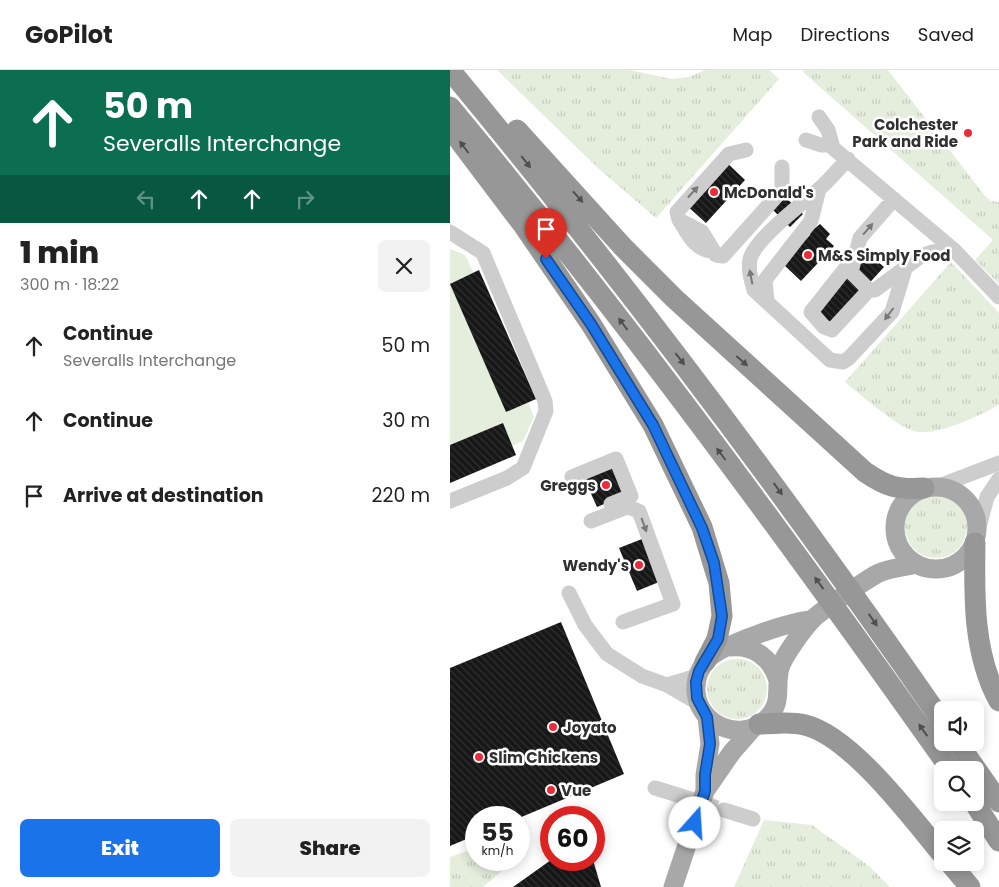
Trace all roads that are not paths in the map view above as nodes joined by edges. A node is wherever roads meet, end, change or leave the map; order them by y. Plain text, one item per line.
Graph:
1 (450, 70) edge
2 (463, 70) edge
3 (450, 107) edge
4 (819, 117) dead end
5 (450, 128) edge
6 (806, 140) dead end
7 (832, 146) junction
8 (746, 150) dead end
9 (848, 160) junction
10 (782, 167) dead end
11 (819, 189) junction
12 (894, 199) junction
13 (450, 232) edge
14 (954, 250) junction
15 (856, 256) junction
16 (906, 269) junction
17 (869, 290) junction
18 (999, 297) edge
19 (767, 302) junction
20 (999, 463) edge
21 (572, 478) dead end
22 (999, 479) edge
23 (931, 487) junction
24 (450, 501) edge
25 (976, 537) junction
26 (896, 539) junction
27 (916, 564) junction
28 (876, 575) junction
29 (570, 593) dead end
30 (812, 620) junction
31 (623, 622) dead end
32 (728, 648) junction
33 (701, 669) junction
34 (778, 680) junction
35 (667, 685) junction
36 (999, 702) edge
37 (934, 709) edge
38 (702, 710) junction
39 (757, 726) junction
40 (963, 751) edge
41 (945, 761) edge
42 (655, 788) dead end
43 (705, 791) junction
44 (681, 796) tunnel mouth
45 (999, 802) edge
46 (724, 810) tunnel mouth
47 (980, 811) edge
48 (753, 819) dead end
49 (999, 841) edge
50 (934, 845) edge
51 (957, 871) edge
52 (673, 887) edge
53 (970, 887) edge

1 -> 37 highway
2 -> 23 highway
41 -> 3 highway
4 - 7 street
33 -> 5 highway
6 - 7 street
7 - 9 street
10 -> 8 street
9 - 11 street
9 - 12 street
11 - 19 street
19 -> 11 street
12 - 14 street
15 -> 12 street
13 - 24 street
14 - 16 street
14 - 18 street
15 - 17 street
15 - 17 street
16 - 17 street
16 -> 19 street
20 - 23 street
21 -> 31 street
22 - 25 street
23 - 25 main road
23 - 26 main road
25 - 27 main road
25 - 36 highway
26 - 27 main road
26 - 28 main road
27 - 28 main road
28 - 30 main road
29 - 35 street
30 - 32 main road
30 - 34 main road
32 - 33 main road
32 - 34 main road
33 - 35 street
33 - 38 main road
34 - 39 main road
35 - 38 street
38 - 39 main road
38 - 43 main road
39 - 43 main road
39 - 50 highway
40 - 45 highway
42 - 44 street
43 - 52 main road
46 - 48 street
47 - 49 highway
51 - 53 highway

